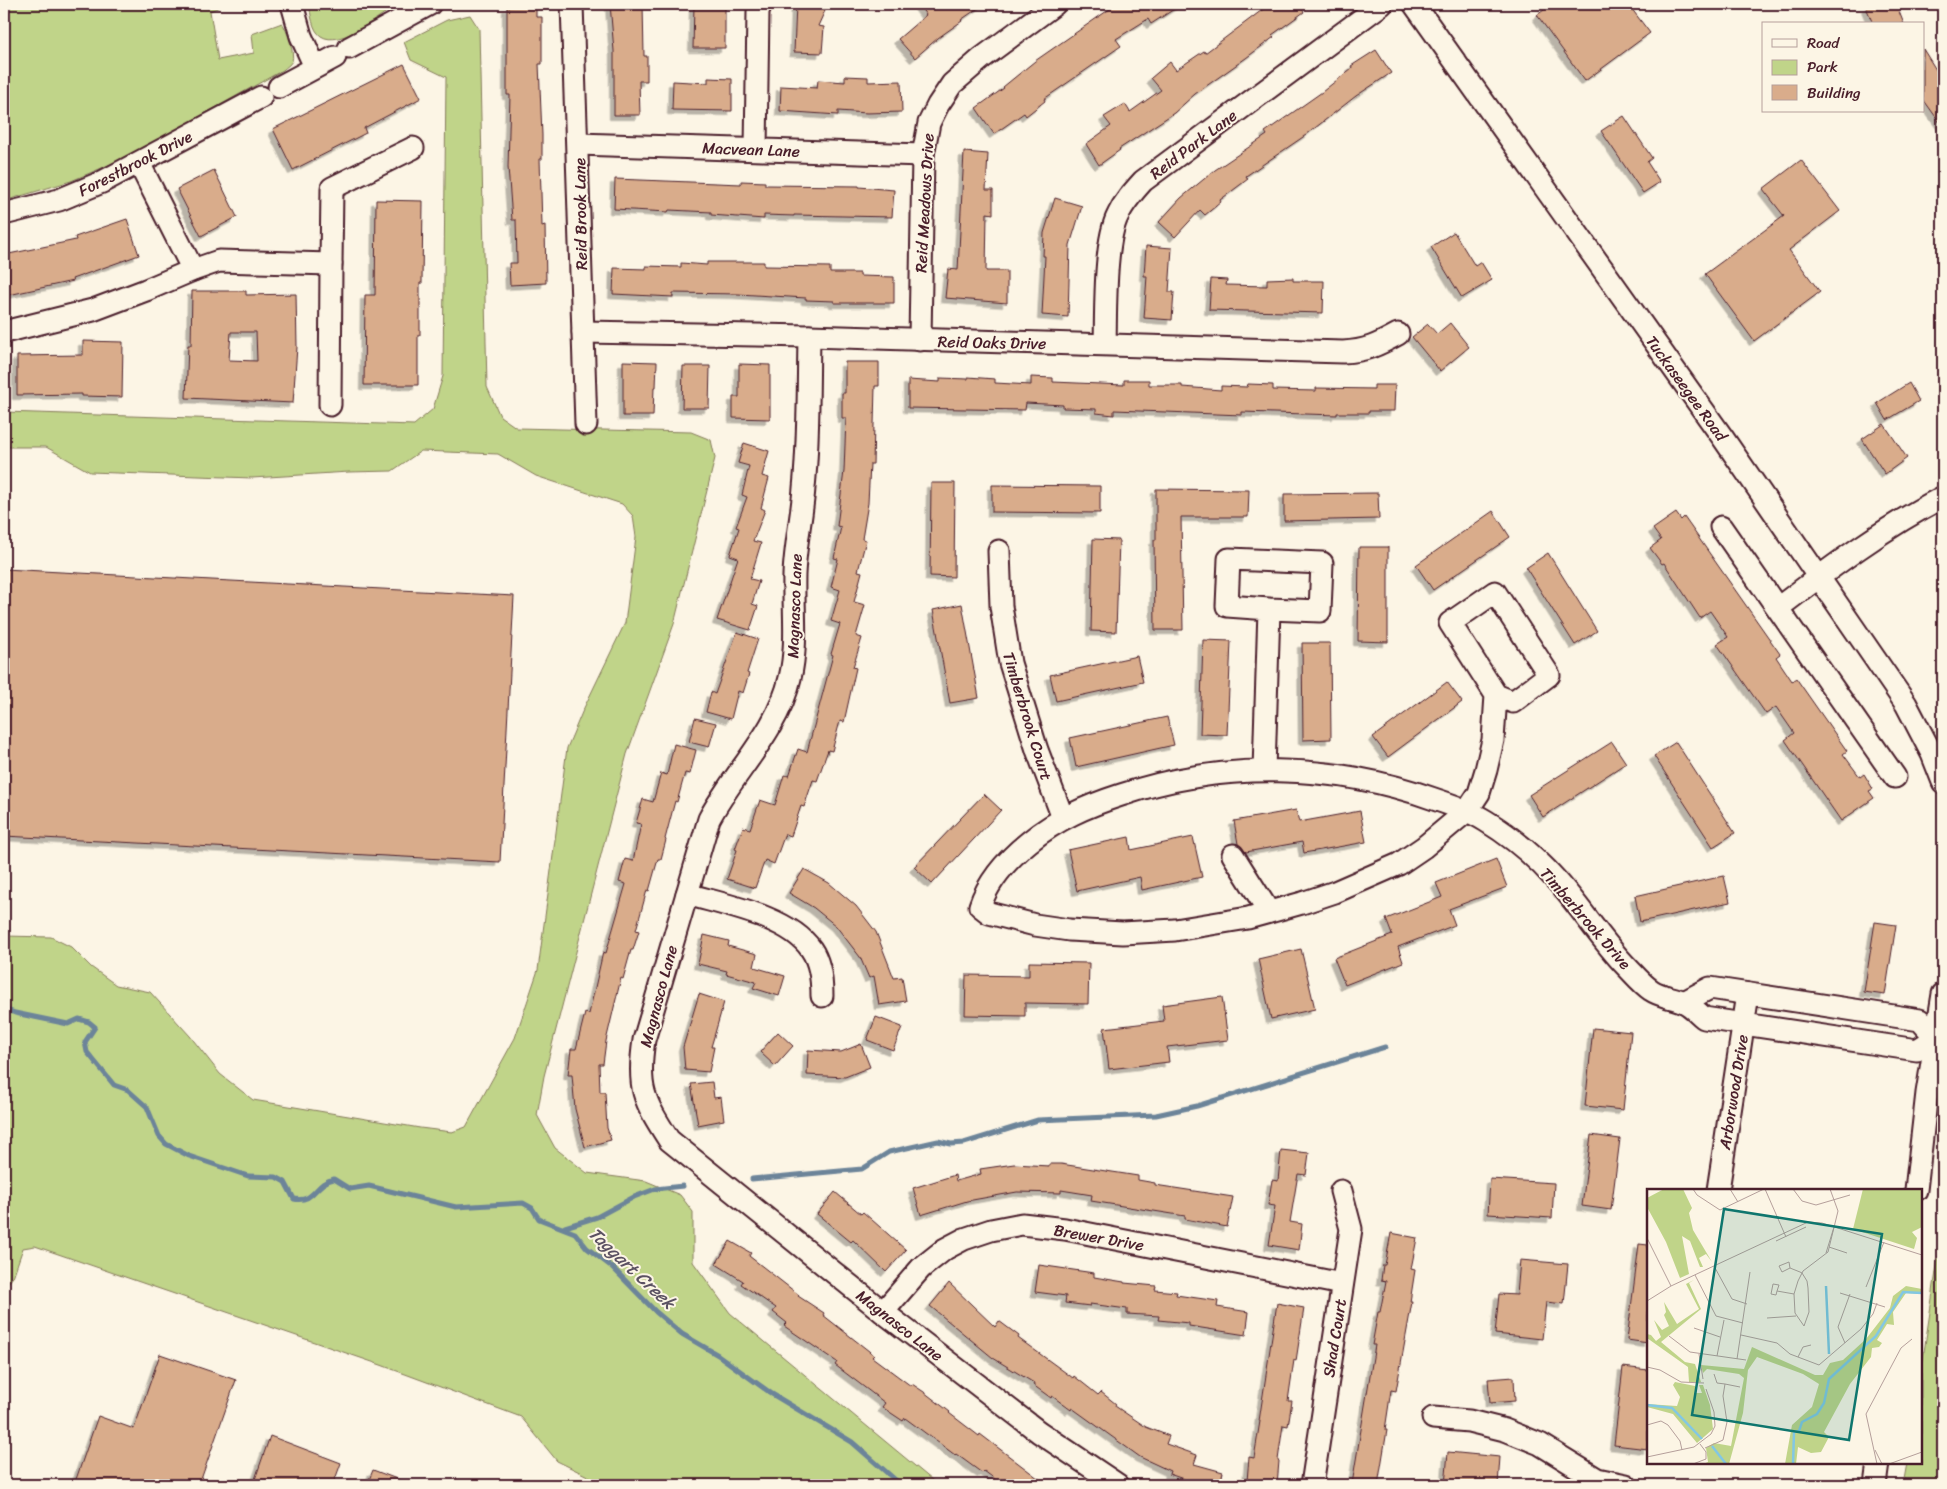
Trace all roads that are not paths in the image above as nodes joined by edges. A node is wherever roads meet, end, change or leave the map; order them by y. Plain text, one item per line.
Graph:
1 (292, 4) edge
2 (430, 4) edge
3 (572, 4) edge
4 (761, 4) edge
5 (1055, 4) edge
6 (1382, 4) edge
7 (1414, 4) edge
8 (315, 67) junction
9 (578, 144) junction
10 (413, 148) dead end
11 (756, 149) junction
12 (924, 155) junction
13 (139, 163) junction
14 (4, 214) edge
15 (332, 264) junction
16 (193, 270) junction
17 (4, 332) edge
18 (583, 332) junction
19 (1398, 334) dead end
20 (809, 336) junction
21 (920, 340) junction
22 (1105, 344) junction
23 (330, 405) dead end
24 (586, 424) dead end
25 (1943, 497) edge
26 (1721, 527) dead end
27 (999, 551) dead end
28 (1819, 578) junction
29 (1778, 608) junction
30 (1269, 609) junction
31 (1496, 695) junction
32 (1264, 770) junction
33 (1895, 777) dead end
34 (1943, 782) edge
35 (1467, 811) junction
36 (1063, 818) junction
37 (1233, 855) dead end
38 (687, 894) junction
39 (1269, 912) junction
40 (1748, 994) junction
41 (1943, 994) edge
42 (822, 996) dead end
43 (1684, 1002) junction
44 (1744, 1024) junction
45 (1940, 1038) edge
46 (1718, 1189) edge
47 (1916, 1189) edge
48 (1341, 1191) dead end
49 (1342, 1284) junction
50 (883, 1312) junction
51 (1433, 1418) dead end
52 (1878, 1464) edge
53 (1118, 1485) edge
54 (1312, 1485) edge
55 (1626, 1485) edge
56 (1874, 1485) edge

1 - 8 street
2 - 8 street, Forestbrook Drive
3 - 9 street, Reid Brook Lane
4 - 11 street
5 - 12 street, Reid Meadows Drive
6 - 22 street, Reid Park Lane
7 - 28 street, Tuckaseegee Road
8 - 13 street, Forestbrook Drive
9 - 11 street, Macvean Lane
9 - 18 street, Reid Brook Lane
10 - 15 street
11 - 12 street, Macvean Lane
12 - 21 street, Reid Meadows Drive
13 - 14 street, Forestbrook Drive
13 - 16 street
15 - 16 street
15 - 23 street
16 - 17 street
18 - 20 street, Reid Oaks Drive
18 - 24 street, Reid Brook Lane
19 - 22 street, Reid Oaks Drive
20 - 21 street, Reid Oaks Drive
20 - 38 street, Magnasco Lane
21 - 22 street, Reid Oaks Drive
25 - 28 street
26 - 29 street
27 - 36 street, Timberbrook Court
28 - 29 street
28 - 34 street, Tuckaseegee Road
29 - 33 street
30 - 30 street
30 - 32 street
31 - 31 street
31 - 35 street
32 - 35 street, Timberbrook Drive
32 - 36 street, Timberbrook Drive
35 - 39 street
35 - 43 street, Timberbrook Drive
36 - 39 street, Timberbrook Drive
37 - 39 street
38 - 42 street
38 - 50 street, Magnasco Lane
40 - 43 street
40 - 44 street, Arborwood Drive
40 - 45 street
41 - 45 street
43 - 44 street, Timberbrook Drive
44 - 45 street, Timberbrook Drive
44 - 46 street, Arborwood Drive
45 - 47 street
48 - 49 street, Shad Court
49 - 50 street, Brewer Drive
49 - 54 street, Shad Court
50 - 53 street, Magnasco Lane
51 - 55 street
52 - 56 street

